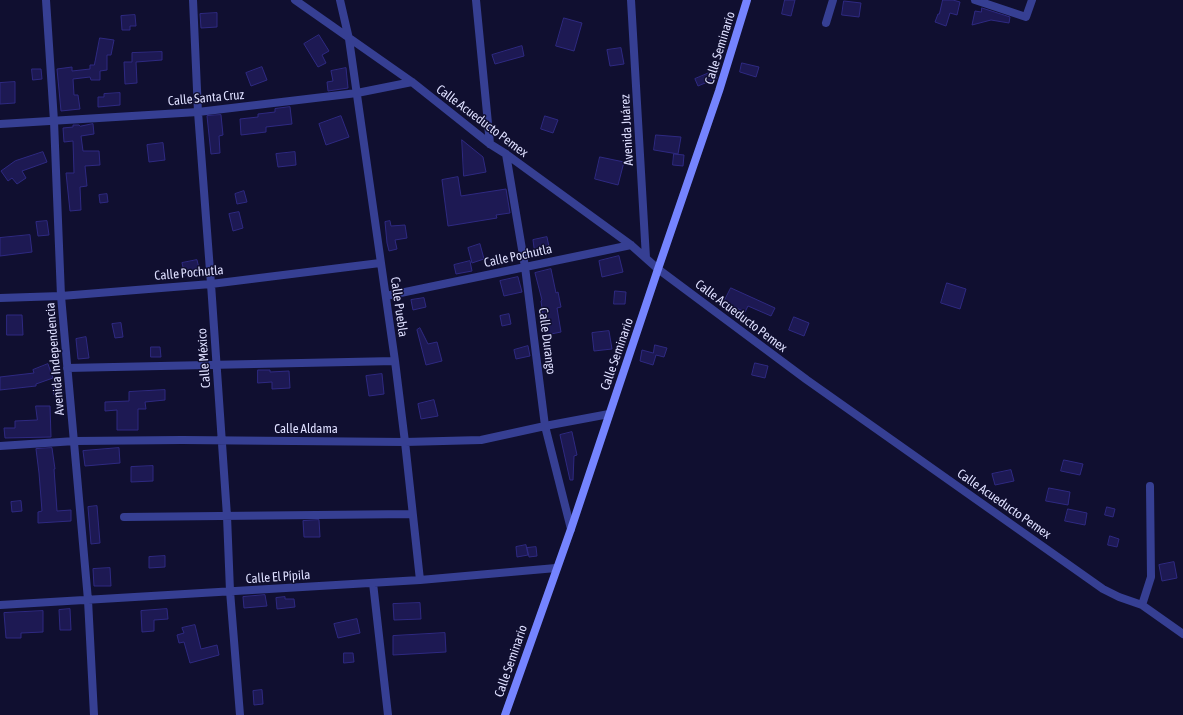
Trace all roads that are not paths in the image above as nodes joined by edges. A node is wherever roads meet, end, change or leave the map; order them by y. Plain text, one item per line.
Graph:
1 (46, 0) edge
2 (193, 0) edge
3 (295, 0) edge
4 (340, 0) edge
5 (476, 0) edge
6 (631, 0) edge
7 (747, 0) edge
8 (833, 0) edge
9 (975, 0) edge
10 (1032, 0) edge
11 (826, 23) dead end
12 (349, 39) junction
13 (412, 82) junction
14 (356, 93) junction
15 (198, 112) junction
16 (54, 120) junction
17 (0, 124) edge
18 (490, 144) junction
19 (506, 154) junction
20 (632, 245) junction
21 (646, 258) junction
22 (380, 263) junction
23 (525, 267) junction
24 (658, 269) junction
25 (211, 284) junction
26 (61, 296) junction
27 (386, 296) junction
28 (0, 298) edge
29 (395, 361) junction
30 (217, 365) junction
31 (67, 368) junction
32 (609, 414) junction
33 (545, 426) junction
34 (75, 441) junction
35 (222, 441) junction
36 (405, 442) junction
37 (0, 446) edge
38 (1150, 486) dead end
39 (412, 514) junction
40 (228, 516) junction
41 (124, 518) dead end
42 (571, 529) junction
43 (556, 568) junction
44 (420, 580) junction
45 (373, 583) junction
46 (230, 591) junction
47 (88, 600) junction
48 (0, 605) edge
49 (1142, 605) junction
50 (1183, 634) edge
51 (94, 715) edge
52 (240, 715) edge
53 (388, 715) edge
54 (505, 715) edge

1 - 16 street, Avenida Independencia
2 - 15 street, Calle México
3 - 12 street, Calle Acueducto Pemex
4 - 12 street, Calle Puebla
5 - 18 street
6 - 21 street, Avenida Juárez
7 - 24 street, Calle Seminario
8 - 11 street
9 - 10 street
12 - 13 street, Calle Acueducto Pemex
12 - 14 street, Calle Puebla
13 - 14 street, Calle Santa Cruz
13 - 18 street, Calle Acueducto Pemex
14 - 15 street, Calle Santa Cruz
14 - 22 street, Calle Puebla
15 - 16 street, Calle Santa Cruz
15 - 25 street, Calle México
16 - 17 street, Calle Santa Cruz
16 - 26 street, Avenida Independencia
18 - 19 street, Calle Acueducto Pemex
19 - 20 street, Calle Acueducto Pemex
19 - 23 street, Calle Durango
20 - 21 street, Calle Acueducto Pemex
20 - 23 street, Calle Pochutla
21 - 24 street, Calle Acueducto Pemex
22 - 25 street, Calle Pochutla
22 - 27 street, Calle Puebla
23 - 27 street, Calle Pochutla
23 - 33 street, Calle Durango
24 - 32 street, Calle Seminario
24 - 49 street, Calle Acueducto Pemex
25 - 26 street, Calle Pochutla
25 - 30 street, Calle México
26 - 28 street, Calle Pochutla
26 - 31 street, Avenida Independencia
27 - 29 street, Calle Puebla
29 - 30 street
29 - 36 street, Calle Puebla
30 - 31 street
30 - 35 street, Calle México
31 - 34 street, Avenida Independencia
32 - 33 street, Calle Aldama
32 - 42 street, Calle Seminario
33 - 36 street, Calle Aldama
33 - 42 street, Calle Durango
34 - 35 street, Calle Aldama
34 - 37 street, Calle Aldama
34 - 47 street, Avenida Independencia
35 - 36 street, Calle Aldama
35 - 40 street, Calle México
36 - 39 street, Calle Puebla
38 - 49 street
39 - 40 street
39 - 44 street, Calle Puebla
40 - 41 street
40 - 46 street, Calle México
42 - 43 street, Calle Seminario
43 - 44 street, Calle El Pípila
43 - 54 street, Calle Seminario
44 - 45 street, Calle El Pípila
45 - 46 street, Calle El Pípila
45 - 53 street
46 - 47 street, Calle El Pípila
46 - 52 street, Calle México
47 - 48 street, Calle El Pípila
47 - 51 street, Avenida Independencia
49 - 50 street, Calle Acueducto Pemex

